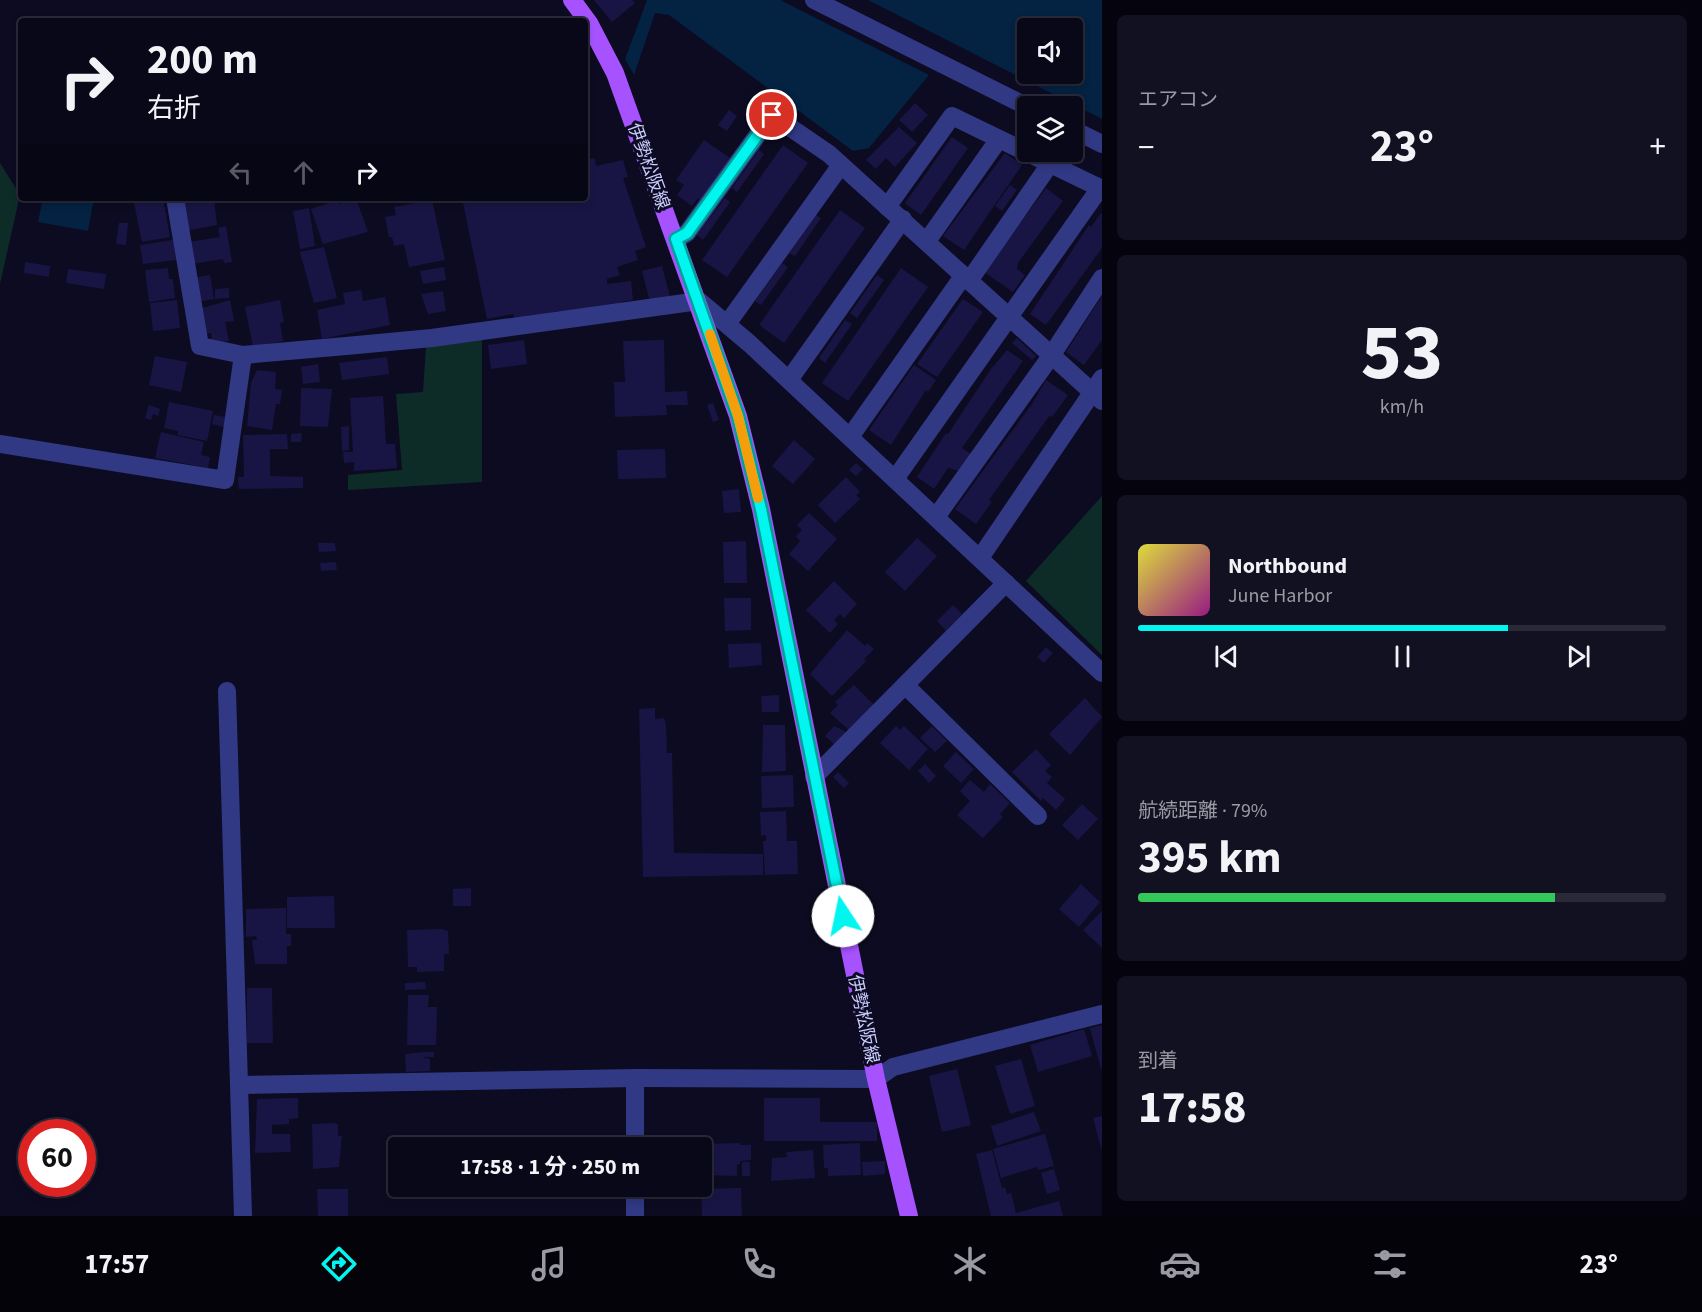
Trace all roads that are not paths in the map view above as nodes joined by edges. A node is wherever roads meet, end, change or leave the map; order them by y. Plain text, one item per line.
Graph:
1 (572, 0) edge
2 (814, 0) edge
3 (585, 18) edge
4 (588, 22) edge
5 (1017, 102) edge
6 (1083, 134) edge
7 (999, 139) junction
8 (1102, 144) edge
9 (1050, 164) junction
10 (841, 165) junction
11 (1101, 189) edge
12 (176, 201) edge
13 (887, 207) junction
14 (903, 219) junction
15 (676, 239) junction
16 (927, 241) junction
17 (967, 278) junction
18 (1102, 278) edge
19 (699, 301) junction
20 (1009, 318) junction
21 (727, 324) junction
22 (243, 355) junction
23 (1051, 356) junction
24 (789, 380) junction
25 (1099, 390) edge
26 (850, 437) junction
27 (0, 444) edge
28 (896, 479) junction
29 (936, 517) junction
30 (980, 558) junction
31 (1006, 583) junction
32 (1102, 673) edge
33 (905, 685) junction
34 (227, 691) dead end
35 (814, 777) junction
36 (1038, 816) dead end
37 (1102, 1014) edge
38 (635, 1078) junction
39 (876, 1079) junction
40 (240, 1085) junction
41 (635, 1137) edge
42 (635, 1197) edge
43 (243, 1216) edge
44 (635, 1216) edge
45 (909, 1216) edge

1 - 3 main road, 伊勢松阪線
2 - 5 street
4 - 15 main road, 伊勢松阪線
6 - 8 street
7 - 9 street
7 - 13 street
7 - 16 street
9 - 11 street
9 - 17 street
10 - 13 street
10 - 15 street
10 - 21 street
11 - 20 street
12 - 22 street
13 - 14 street
14 - 16 street
14 - 24 street
15 - 19 main road, 伊勢松阪線
16 - 17 street
17 - 20 street
17 - 26 street
18 - 23 street
19 - 21 street
19 - 22 street
19 - 35 main road, 伊勢松阪線
20 - 23 street
20 - 28 street
21 - 24 street
22 - 27 street
23 - 25 street
23 - 29 street
24 - 26 street
25 - 30 street
26 - 28 street
28 - 29 street
29 - 30 street
30 - 31 street
31 - 32 street
31 - 33 street
33 - 35 street
33 - 36 street
34 - 40 street
35 - 39 main road, 伊勢松阪線
37 - 39 street
38 - 39 street
38 - 40 street
38 - 41 street
39 - 45 main road, 伊勢松阪線
40 - 43 street
42 - 44 street

